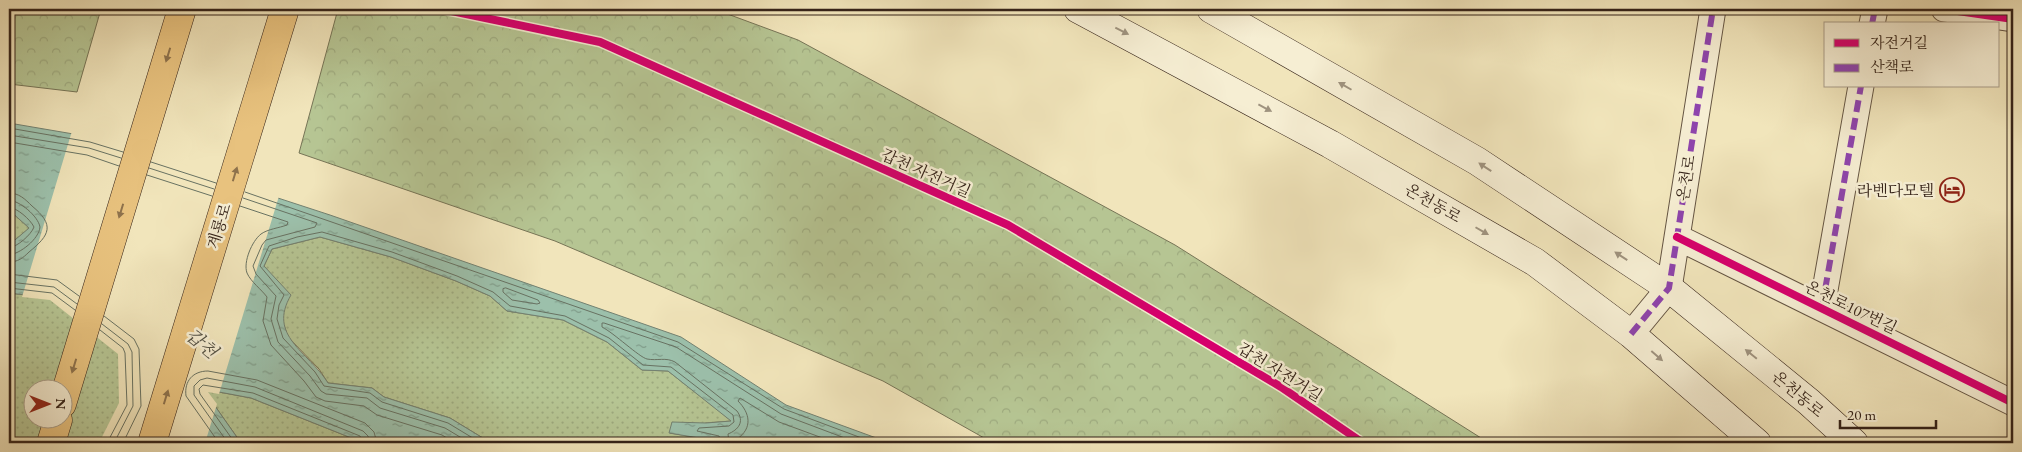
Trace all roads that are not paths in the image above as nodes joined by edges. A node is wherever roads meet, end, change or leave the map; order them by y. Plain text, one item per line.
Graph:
1 (182, 9) edge
2 (285, 9) edge
3 (1078, 9) edge
4 (1211, 9) edge
5 (1713, 9) edge
6 (1875, 9) edge
7 (1944, 9) edge
8 (2013, 19) edge
9 (1872, 22) edge
10 (1861, 88) edge
11 (1677, 237) junction
12 (1668, 288) junction
13 (1822, 307) junction
14 (1631, 334) junction
15 (69, 380) edge
16 (2013, 404) edge
17 (55, 430) edge
18 (50, 443) edge
19 (152, 443) edge
20 (1757, 443) edge
21 (1854, 443) edge

1 -> 15 main road
19 -> 2 main road, 계룡로, bridge
3 -> 14 main road, 온천동로
12 -> 4 main road, 온천동로
5 - 11 street, 온천로
6 - 9 street
7 - 8 street
10 - 13 street
11 - 12 street, 온천로
11 - 13 street, 온천로107번길
12 - 14 street, 온천로
21 -> 12 main road, 온천동로
13 - 16 street, 온천로107번길
14 -> 20 main road, 온천동로
17 - 18 main road

